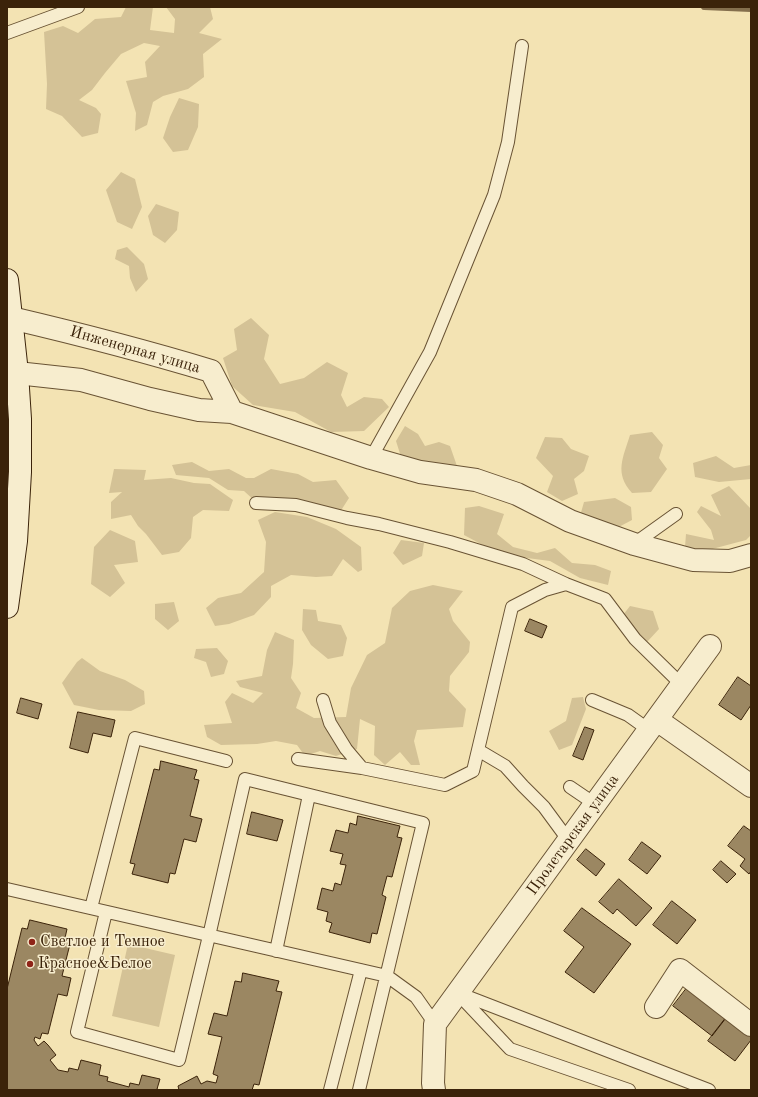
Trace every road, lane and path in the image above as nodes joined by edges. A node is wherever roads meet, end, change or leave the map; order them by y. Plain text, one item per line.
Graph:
1 (78, 7) edge
2 (7, 34) edge
3 (522, 46) dead end
4 (7, 280) edge
5 (9, 319) edge
6 (12, 370) edge
7 (232, 412) junction
8 (371, 458) junction
9 (256, 503) dead end
10 (676, 514) dead end
11 (634, 544) junction
12 (751, 555) edge
13 (566, 584) junction
14 (7, 607) edge
15 (710, 646) dead end
16 (682, 685) junction
17 (323, 700) dead end
18 (592, 700) dead end
19 (653, 725) junction
20 (478, 750) junction
21 (298, 758) dead end
22 (226, 761) dead end
23 (362, 768) junction
24 (751, 786) edge
25 (570, 787) dead end
26 (309, 795) junction
27 (595, 804) junction
28 (569, 841) junction
29 (7, 889) edge
30 (90, 908) junction
31 (106, 912) junction
32 (210, 936) junction
33 (276, 951) junction
34 (361, 970) junction
35 (387, 976) junction
36 (458, 993) junction
37 (656, 1007) dead end
38 (435, 1024) junction
39 (751, 1024) edge
40 (330, 1090) edge
41 (360, 1090) edge
42 (434, 1090) edge
43 (629, 1090) edge
44 (709, 1090) edge

1 - 2 lane
3 - 8 lane
4 - 5 street
5 - 6 street
5 - 7 street, Инженерная улица
6 - 7 street
6 - 14 street
7 - 8 street
8 - 11 street
9 - 13 lane
10 - 11 lane
11 - 12 street
13 - 16 lane
13 - 20 lane
15 - 16 street, Пролетарская улица
16 - 19 street, Пролетарская улица
17 - 23 lane
18 - 19 lane
19 - 24 street
19 - 27 street, Пролетарская улица
20 - 23 lane
20 - 28 lane
21 - 23 lane
22 - 30 lane
25 - 27 lane
26 - 32 lane
26 - 33 lane
26 - 35 lane
27 - 28 street, Пролетарская улица
28 - 36 street, Пролетарская улица
29 - 30 lane
30 - 31 lane
31 - 32 lane
31 - 32 lane
32 - 33 lane
33 - 34 lane
34 - 35 lane
34 - 40 lane
35 - 38 lane
35 - 41 lane
36 - 38 street, Пролетарская улица
36 - 43 lane
36 - 44 lane
37 - 39 street
38 - 42 street

